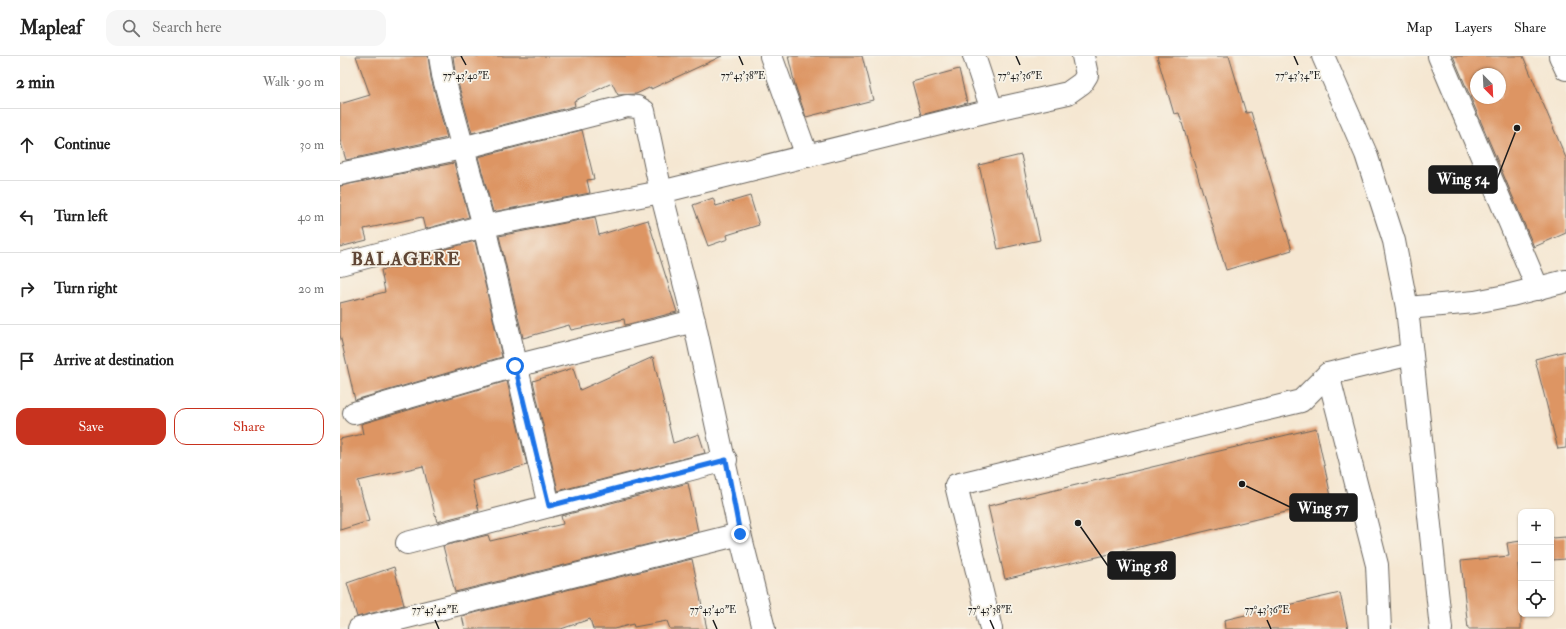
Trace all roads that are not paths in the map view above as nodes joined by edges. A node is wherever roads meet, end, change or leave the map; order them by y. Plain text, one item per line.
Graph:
1 (440, 56) edge
2 (771, 56) edge
3 (974, 56) edge
4 (1083, 56) edge
5 (1323, 56) edge
6 (1439, 56) edge
7 (1560, 56) edge
8 (1566, 69) edge
9 (992, 110) junction
10 (462, 148) junction
11 (807, 156) junction
12 (340, 174) edge
13 (661, 192) junction
14 (484, 226) junction
15 (340, 264) edge
16 (1566, 281) edge
17 (1538, 289) junction
18 (1407, 308) junction
19 (694, 321) junction
20 (1411, 354) junction
21 (515, 366) junction
22 (1328, 374) junction
23 (354, 413) dead end
24 (726, 460) junction
25 (549, 506) junction
26 (740, 534) junction
27 (407, 543) dead end
28 (358, 629) edge
29 (764, 629) edge
30 (991, 629) edge
31 (1380, 629) edge
32 (1441, 629) edge

1 - 10 street
2 - 11 street
3 - 9 street
4 - 9 street
5 - 18 street
6 - 17 street
7 - 8 street
9 - 11 street
10 - 12 street
10 - 13 street
10 - 14 street
11 - 13 street
13 - 14 street
13 - 19 street
14 - 15 street
14 - 21 street
16 - 17 street
17 - 18 street
18 - 20 street
19 - 21 street
19 - 24 street
20 - 22 street
20 - 32 street
21 - 23 street
21 - 25 street
22 - 30 street
22 - 31 street
24 - 25 street
24 - 26 street
25 - 27 street
26 - 28 street
26 - 29 street

